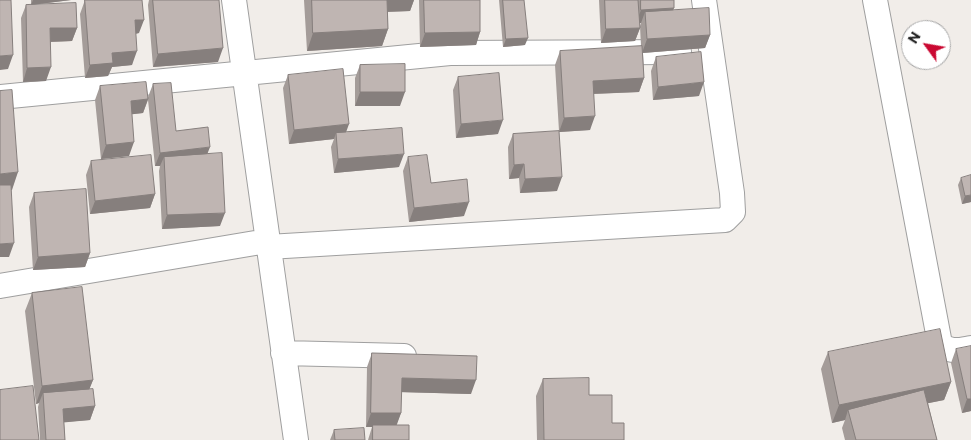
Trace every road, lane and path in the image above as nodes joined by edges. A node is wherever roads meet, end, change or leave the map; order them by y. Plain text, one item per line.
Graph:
1 (234, 0) edge
2 (704, 0) edge
3 (875, 0) edge
4 (679, 52) edge
5 (244, 73) junction
6 (0, 97) edge
7 (268, 244) junction
8 (0, 286) edge
9 (971, 348) edge
10 (283, 353) junction
11 (429, 356) edge
12 (296, 440) edge

1 - 5 street
2 - 7 street
3 - 9 street
4 - 5 street
5 - 6 street
5 - 7 street
7 - 8 street
7 - 10 street
10 - 11 street
10 - 12 street

